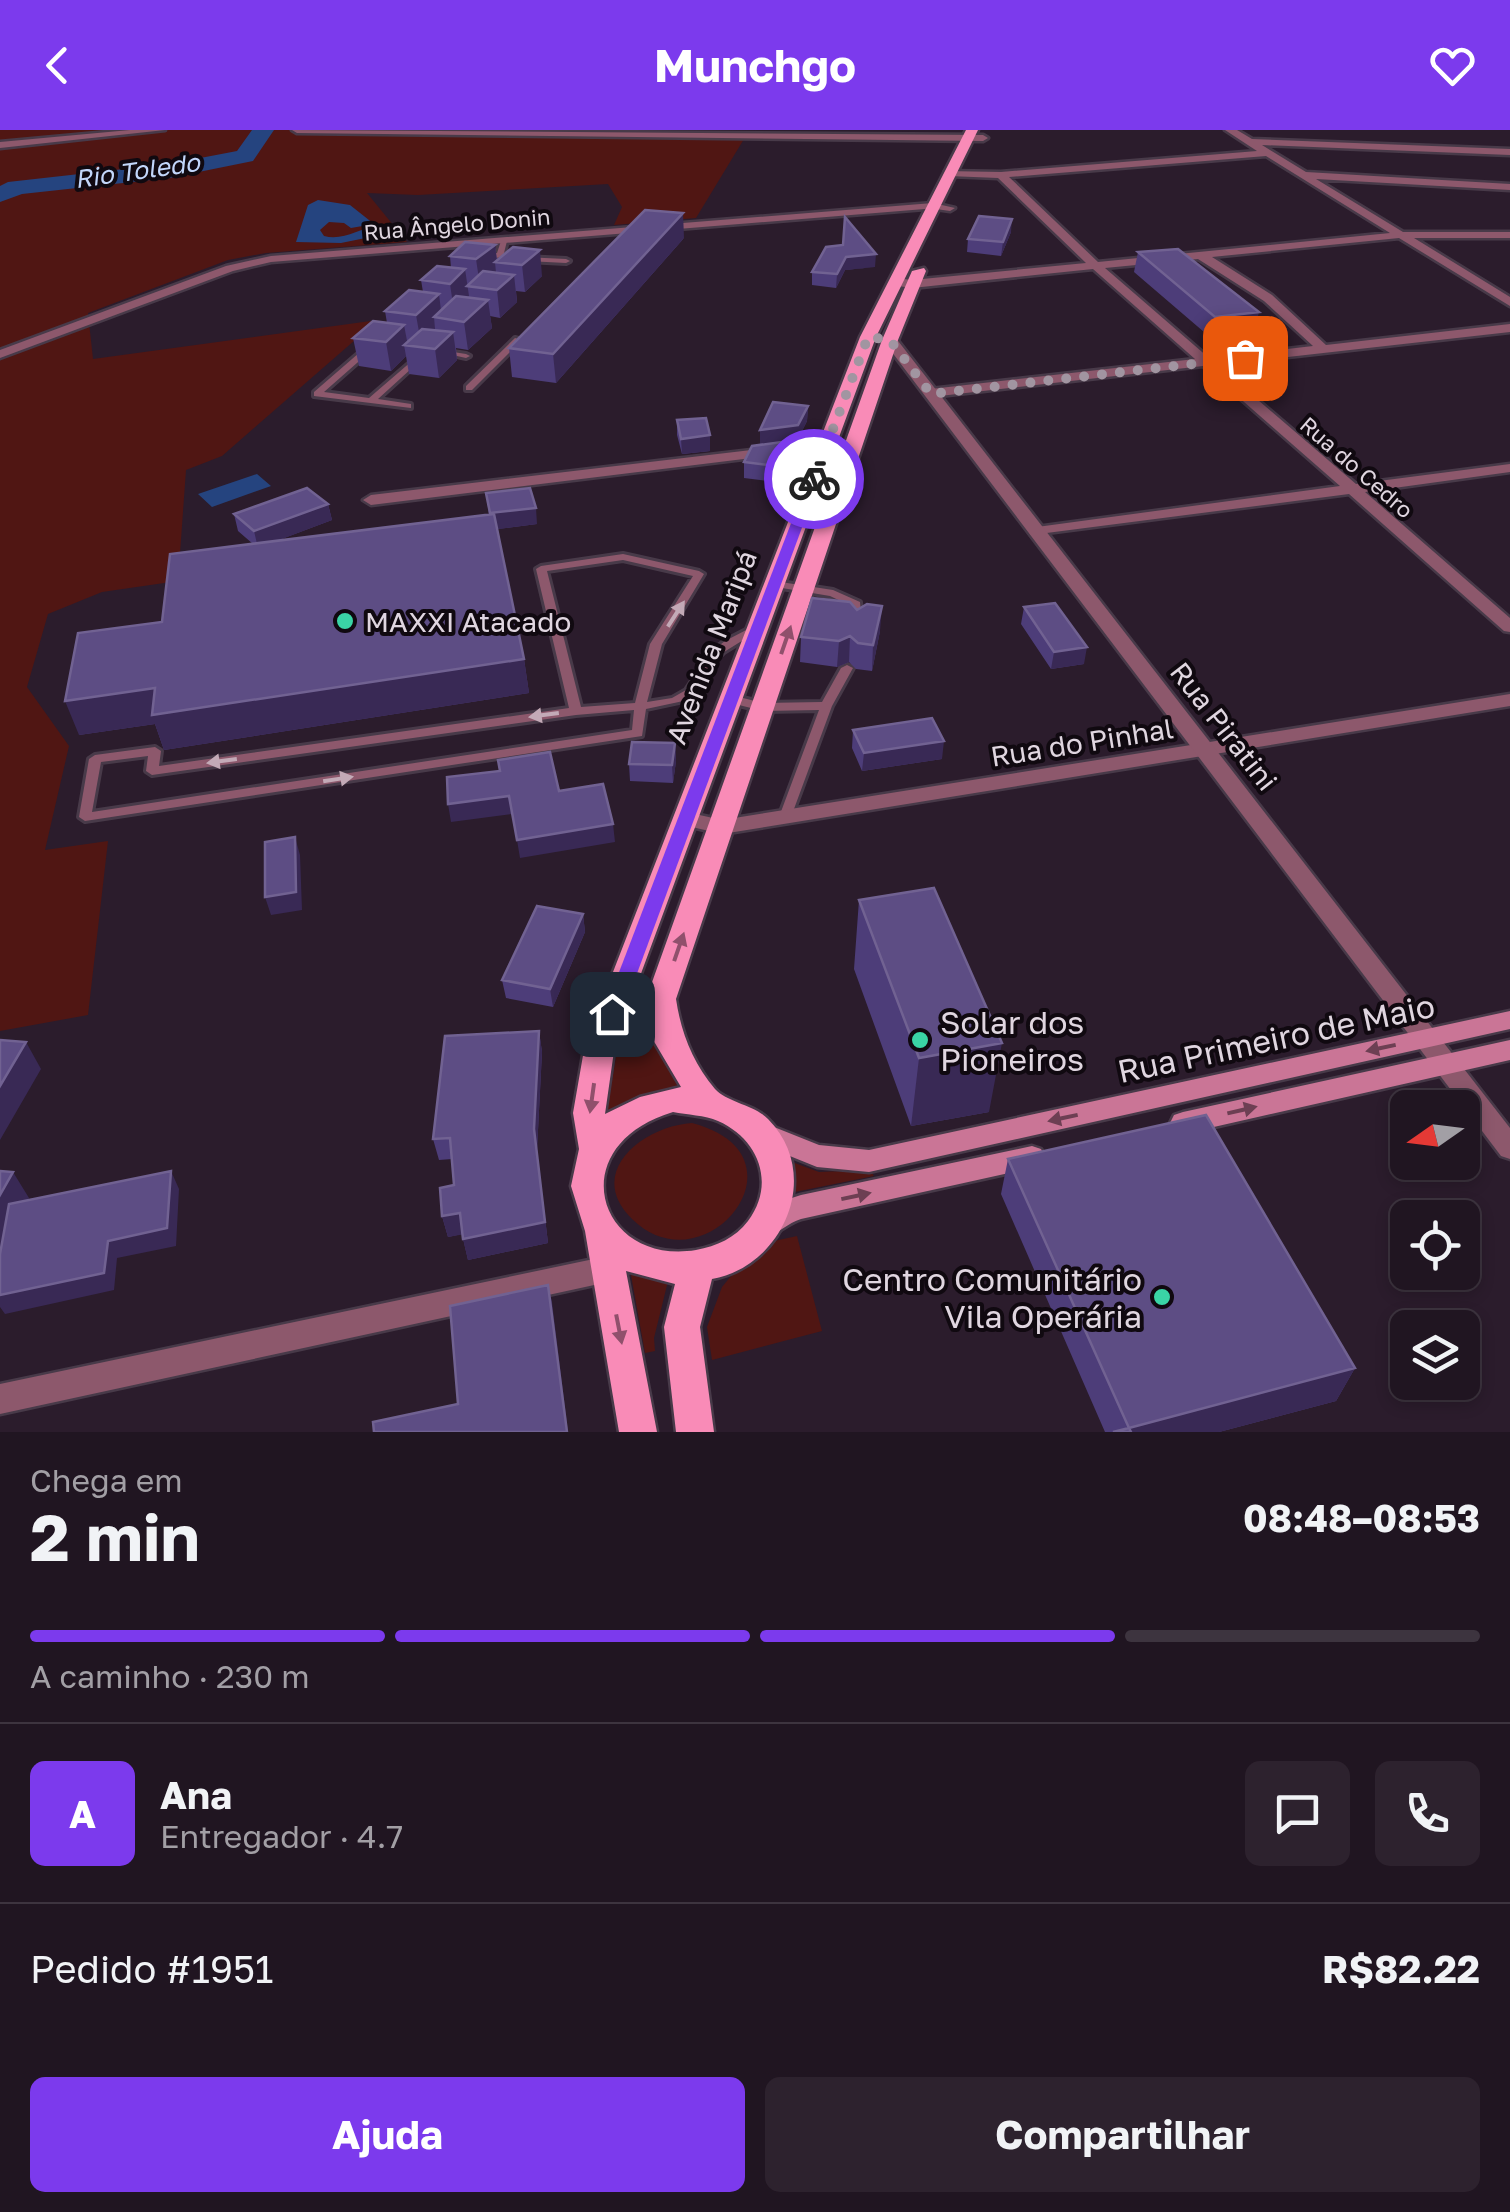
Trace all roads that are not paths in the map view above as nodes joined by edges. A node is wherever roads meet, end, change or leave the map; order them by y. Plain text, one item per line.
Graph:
1 (160, 130) edge
2 (297, 130) edge
3 (1230, 130) edge
4 (605, 131) edge
5 (727, 132) edge
6 (846, 133) edge
7 (978, 134) edge
8 (1249, 142) junction
9 (0, 145) edge
10 (1510, 152) edge
11 (1267, 153) junction
12 (958, 174) junction
13 (1001, 175) junction
14 (1302, 175) junction
15 (1510, 187) edge
16 (941, 207) junction
17 (630, 229) junction
18 (1400, 234) junction
19 (1510, 235) edge
20 (504, 241) junction
21 (616, 242) edge
22 (500, 255) junction
23 (1200, 255) junction
24 (523, 258) junction
25 (472, 260) edge
26 (566, 261) dead end
27 (1095, 266) junction
28 (510, 270) edge
29 (904, 283) junction
30 (1507, 298) edge
31 (1510, 328) edge
32 (522, 335) edge
33 (376, 343) edge
34 (409, 348) edge
35 (875, 348) junction
36 (1324, 349) junction
37 (426, 350) junction
38 (0, 354) edge
39 (466, 356) dead end
40 (1206, 362) junction
41 (469, 388) dead end
42 (931, 394) junction
43 (371, 401) junction
44 (408, 406) dead end
45 (827, 446) junction
46 (1510, 468) edge
47 (1352, 489) junction
48 (371, 500) dead end
49 (1037, 532) junction
50 (774, 584) junction
51 (803, 590) junction
52 (1510, 627) edge
53 (758, 628) junction
54 (857, 628) edge
55 (847, 668) dead end
56 (732, 699) junction
57 (1510, 700) edge
58 (641, 704) junction
59 (826, 706) junction
60 (763, 707) junction
61 (576, 711) junction
62 (1205, 750) junction
63 (785, 817) junction
64 (686, 819) junction
65 (722, 827) junction
66 (1510, 1020) edge
67 (1426, 1038) junction
68 (1510, 1050) edge
69 (1446, 1064) junction
70 (705, 1100) junction
71 (1166, 1127) edge
72 (764, 1134) junction
73 (595, 1148) junction
74 (1510, 1148) edge
75 (1052, 1152) edge
76 (766, 1226) junction
77 (602, 1233) junction
78 (697, 1268) junction
79 (608, 1269) junction
80 (0, 1399) edge
81 (638, 1432) edge
82 (695, 1432) edge

1 - 9 street
2 - 4 street
3 - 8 street
4 - 5 street
5 - 6 street
6 - 7 street
7 - 12 main road, Avenida Maripá
8 - 10 street
8 - 11 street
11 - 13 street
11 - 14 street
12 - 13 street
12 - 16 main road, Avenida Maripá
13 - 27 street, Rua do Cedro
14 - 15 street
14 - 18 street
16 - 17 street, Rua Ângelo Donin
16 - 29 main road, Avenida Maripá
17 - 20 street, Rua Ângelo Donin
17 - 21 lane
18 - 19 street
18 - 23 street
18 - 30 street
20 - 22 lane
20 - 38 street, Rua Ângelo Donin
22 - 24 lane
22 - 25 lane
23 - 27 street
23 - 36 street
24 - 26 lane
24 - 28 lane
27 - 29 street
27 - 40 street, Rua do Cedro
29 - 35 main road, Avenida Maripá
31 - 36 street
32 - 41 lane
33 - 43 lane
34 - 37 lane
35 - 42 street, Rua Piratini
35 - 45 main road, Avenida Maripá
35 - 51 main road, Avenida Maripá
36 - 40 street
37 - 39 lane
37 - 43 lane
40 - 42 street
40 - 47 street, Rua do Cedro
42 - 49 street, Rua Piratini
43 - 44 lane
45 - 48 street
45 - 50 main road, Avenida Maripá
46 - 47 street
47 - 49 street
47 - 52 street, Rua do Cedro
49 - 62 street, Rua Piratini
50 - 51 lane
50 - 53 main road, Avenida Maripá
51 - 54 lane
60 -> 51 main road, Avenida Maripá
53 - 56 main road, Avenida Maripá
53 - 58 lane
55 - 59 lane
56 - 60 lane
56 - 64 main road, Avenida Maripá
57 - 62 street, Rua do Pinhal
58 - 61 lane
58 -> 61 lane
61 -> 58 lane
59 - 60 lane
59 - 63 lane
60 - 65 main road, Avenida Maripá
62 - 63 street, Rua do Pinhal
62 - 67 street, Rua Piratini
63 - 65 street, Rua do Pinhal
64 - 65 street
64 -> 73 main road, Avenida Maripá
70 -> 65 main road, Avenida Maripá
66 - 67 main road, Rua Primeiro de Maio
67 - 69 street, Rua Piratini
67 -> 72 main road, Rua Primeiro de Maio
68 - 69 main road
71 -> 69 main road
69 - 74 street, Rua Piratini
70 - 72 main road
70 - 73 main road
72 - 76 main road
73 - 77 main road
76 -> 75 main road
76 - 78 main road
77 - 78 main road
77 - 79 main road
78 - 82 main road
79 - 80 street
79 -> 81 main road

